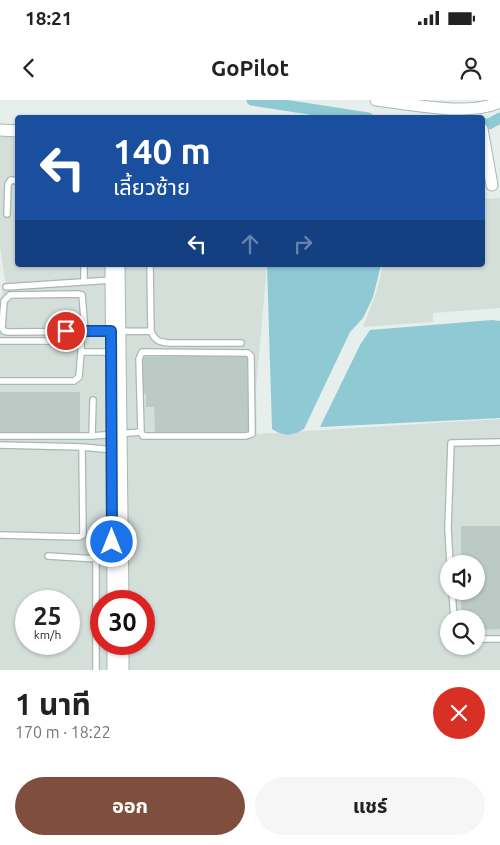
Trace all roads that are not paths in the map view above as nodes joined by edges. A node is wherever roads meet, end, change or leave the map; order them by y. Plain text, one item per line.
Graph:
1 (376, 100) edge
2 (500, 102) edge
3 (481, 112) edge
4 (0, 130) edge
5 (15, 131) edge
6 (485, 145) edge
7 (15, 181) edge
8 (492, 185) edge
9 (7, 214) dead end
10 (84, 267) edge
11 (112, 267) edge
12 (119, 267) edge
13 (150, 267) edge
14 (115, 280) junction
15 (84, 282) junction
16 (6, 286) dead end
17 (85, 331) junction
18 (115, 331) junction
19 (151, 331) junction
20 (0, 341) edge
21 (241, 343) dead end
22 (81, 352) junction
23 (116, 352) junction
24 (0, 381) edge
25 (92, 400) dead end
26 (141, 432) junction
27 (116, 433) junction
28 (0, 436) edge
29 (92, 436) junction
30 (500, 442) edge
31 (0, 445) edge
32 (82, 447) junction
33 (116, 450) junction
34 (0, 536) edge
35 (450, 555) edge
36 (48, 556) dead end
37 (96, 559) junction
38 (117, 560) junction
39 (114, 590) edge
40 (121, 590) edge
41 (485, 639) edge
42 (500, 639) edge
43 (113, 655) edge
44 (123, 655) edge
45 (96, 670) edge
46 (113, 670) edge
47 (123, 670) edge

1 - 3 street
2 - 3 street
4 - 5 street
6 - 8 street
7 - 9 lane
10 - 15 lane
11 - 14 street
12 - 14 street
13 - 19 lane
14 - 15 lane
14 - 18 street
15 - 16 lane
17 - 17 lane
17 - 18 lane
18 - 19 lane
18 - 23 street
19 - 21 lane
20 - 22 lane
22 - 23 lane
22 - 24 lane
23 - 27 street
25 - 29 lane
26 - 26 lane
26 - 27 lane
27 - 29 lane
27 - 33 street
28 - 29 lane
30 - 35 lane
31 - 32 lane
32 - 33 lane
32 - 34 lane
33 - 38 street
36 - 37 lane
37 - 38 lane
37 - 45 lane
38 - 39 street
38 - 40 street
41 - 42 lane
43 - 46 street
44 - 47 street

